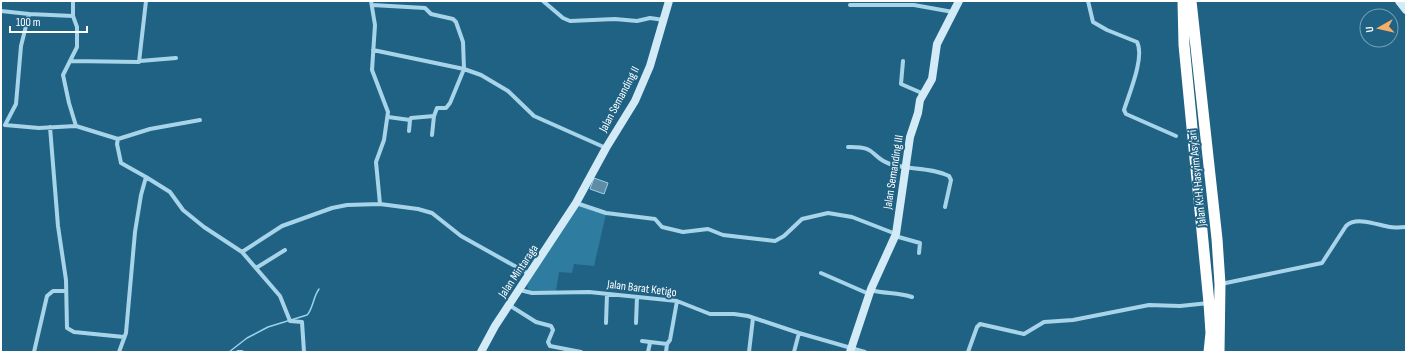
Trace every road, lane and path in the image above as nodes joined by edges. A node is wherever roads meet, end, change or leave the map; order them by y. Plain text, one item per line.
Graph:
1 (73, 1) edge
2 (146, 1) edge
3 (543, 1) edge
4 (669, 1) edge
5 (959, 1) edge
6 (1088, 1) edge
7 (1183, 1) edge
8 (1191, 1) edge
9 (1399, 1) edge
10 (371, 3) edge
11 (850, 5) dead end
12 (1, 10) edge
13 (1406, 10) edge
14 (953, 12) junction
15 (29, 14) junction
16 (73, 16) junction
17 (664, 20) junction
18 (373, 50) junction
19 (176, 58) dead end
20 (71, 61) junction
21 (140, 61) junction
22 (903, 61) dead end
23 (464, 69) junction
24 (925, 94) junction
25 (434, 116) junction
26 (388, 117) junction
27 (200, 120) dead end
28 (410, 120) junction
29 (3, 125) edge
30 (76, 126) junction
31 (50, 127) junction
32 (409, 131) dead end
33 (432, 135) dead end
34 (1176, 136) dead end
35 (118, 139) junction
36 (848, 147) dead end
37 (606, 148) junction
38 (1207, 150) junction
39 (905, 166) junction
40 (146, 177) junction
41 (576, 203) junction
42 (380, 204) junction
43 (945, 208) dead end
44 (1201, 211) junction
45 (1406, 227) edge
46 (1216, 229) junction
47 (895, 235) junction
48 (285, 250) dead end
49 (242, 252) junction
50 (919, 253) dead end
51 (256, 268) junction
52 (821, 273) dead end
53 (529, 274) junction
54 (1207, 281) junction
55 (1220, 284) junction
56 (520, 290) junction
57 (66, 291) junction
58 (870, 292) junction
59 (607, 294) junction
60 (638, 297) junction
61 (912, 297) dead end
62 (677, 301) junction
63 (1209, 303) junction
64 (509, 305) junction
65 (753, 318) junction
66 (636, 322) dead end
67 (606, 323) dead end
68 (799, 334) junction
69 (124, 337) junction
70 (642, 341) dead end
71 (650, 343) junction
72 (667, 344) junction
73 (851, 350) edge
74 (34, 352) edge
75 (119, 352) edge
76 (238, 352) edge
77 (242, 352) edge
78 (304, 352) edge
79 (481, 352) edge
80 (581, 352) edge
81 (648, 352) edge
82 (666, 352) edge
83 (749, 352) edge
84 (794, 352) edge
85 (865, 352) edge
86 (968, 352) edge
87 (1209, 352) edge
88 (1219, 352) edge

1 - 16 street
2 - 21 street
3 - 17 street
4 - 17 street, Jalan Semanding II
5 - 14 street, Jalan Semanding III
6 - 34 street
7 - 44 highway, Jalan K.H. Hasyim Asy'ari
8 - 38 highway, Jalan K.H. Hasyim Asy'ari
9 - 13 street
10 - 18 street
10 - 23 street
11 - 14 street
12 - 15 street
14 - 24 street, Jalan Semanding III
15 - 16 street
15 - 29 street
16 - 20 street
17 - 37 street, Jalan Semanding II
18 - 23 street
18 - 26 street
19 - 21 street
20 - 21 street
20 - 30 street
22 - 24 street
23 - 25 street
23 - 37 street
24 - 39 street, Jalan Semanding III
25 - 28 street
25 - 33 street
26 - 28 street
26 - 42 street
27 - 35 street
28 - 32 street
29 - 31 street
30 - 31 street
30 - 35 street
31 - 57 street
35 - 40 street
36 - 39 street
37 - 41 street, Jalan Semanding II
38 - 44 highway
38 - 46 highway, Jalan K.H. Hasyim Asy'ari
39 - 43 street
39 - 47 street, Jalan Semanding III
40 - 49 street
40 - 69 street
41 - 47 street
41 - 53 street, Jalan Mintaraga
42 - 49 street
42 - 53 street
44 - 54 highway, Jalan K.H. Hasyim Asy'ari
45 - 55 street
46 - 54 highway
46 - 55 highway, Jalan K.H. Hasyim Asy'ari
47 - 50 street
47 - 58 street, Jalan Semanding III
48 - 51 street
49 - 51 street
51 - 78 street
52 - 58 street
53 - 56 street, Jalan Mintaraga
54 - 63 highway, Jalan K.H. Hasyim Asy'ari
55 - 88 highway, Jalan K.H. Hasyim Asy'ari
56 - 59 street, Jalan Barat Ketigo
56 - 64 street, Jalan Mintaraga
57 - 69 street
57 - 74 street
58 - 61 street
58 - 73 street, Jalan Semanding III
59 - 60 street, Jalan Barat Ketigo
59 - 67 street
60 - 62 street, Jalan Barat Ketigo
60 - 66 street
62 - 65 street, Jalan Barat Ketigo
62 - 72 street
63 - 86 street
63 - 87 highway, Jalan K.H. Hasyim Asy'ari
64 - 79 street, Jalan Mintaraga
64 - 80 street
65 - 68 street, Jalan Barat Ketigo
65 - 83 street
68 - 73 street, Jalan Barat Ketigo
68 - 84 street
69 - 75 street
70 - 71 street
71 - 72 street
71 - 81 street
72 - 82 street
73 - 85 street, Jalan Barat Ketigo
76 - 77 street

